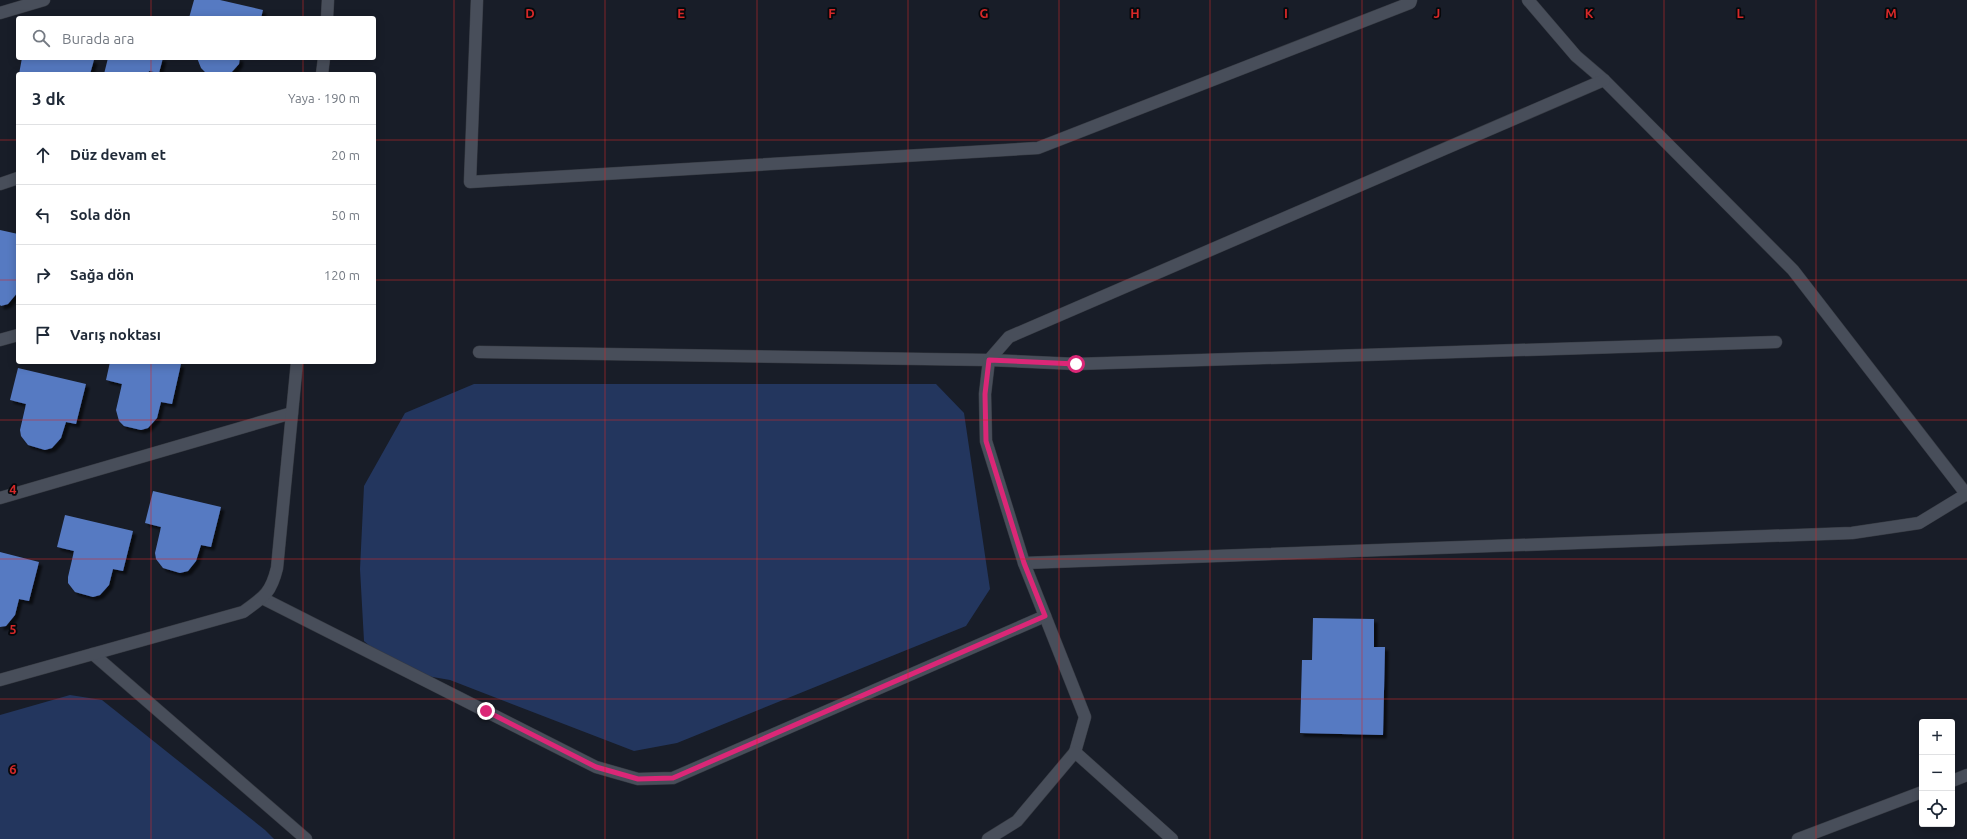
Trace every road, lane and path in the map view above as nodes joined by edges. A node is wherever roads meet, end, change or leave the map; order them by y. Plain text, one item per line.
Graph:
1 (44, 0) edge
2 (328, 0) edge
3 (478, 0) edge
4 (1412, 0) edge
5 (1528, 0) edge
6 (0, 13) edge
7 (327, 16) edge
8 (324, 60) edge
9 (322, 72) edge
10 (1604, 80) junction
11 (16, 179) edge
12 (0, 184) edge
13 (16, 336) edge
14 (0, 340) edge
15 (1776, 342) dead end
16 (479, 352) dead end
17 (989, 360) junction
18 (298, 364) edge
19 (292, 413) junction
20 (1966, 495) edge
21 (0, 498) edge
22 (1024, 563) junction
23 (262, 598) junction
24 (1045, 616) junction
25 (93, 654) junction
26 (0, 680) edge
27 (1075, 752) junction
28 (1967, 775) edge
29 (1955, 780) edge
30 (1919, 793) edge
31 (306, 839) edge
32 (988, 839) edge
33 (1172, 839) edge
34 (1798, 839) edge

1 - 6 street
2 - 7 street
3 - 4 street
5 - 10 street
8 - 9 street
10 - 17 street
10 - 20 street
11 - 12 street
13 - 14 street
15 - 17 street
16 - 17 street
17 - 22 street
18 - 19 street
19 - 21 street
19 - 23 street
20 - 22 street
22 - 24 street
23 - 24 street
23 - 25 street
24 - 27 street
25 - 26 street
25 - 31 street
27 - 32 street
27 - 33 street
28 - 29 street
30 - 34 street

